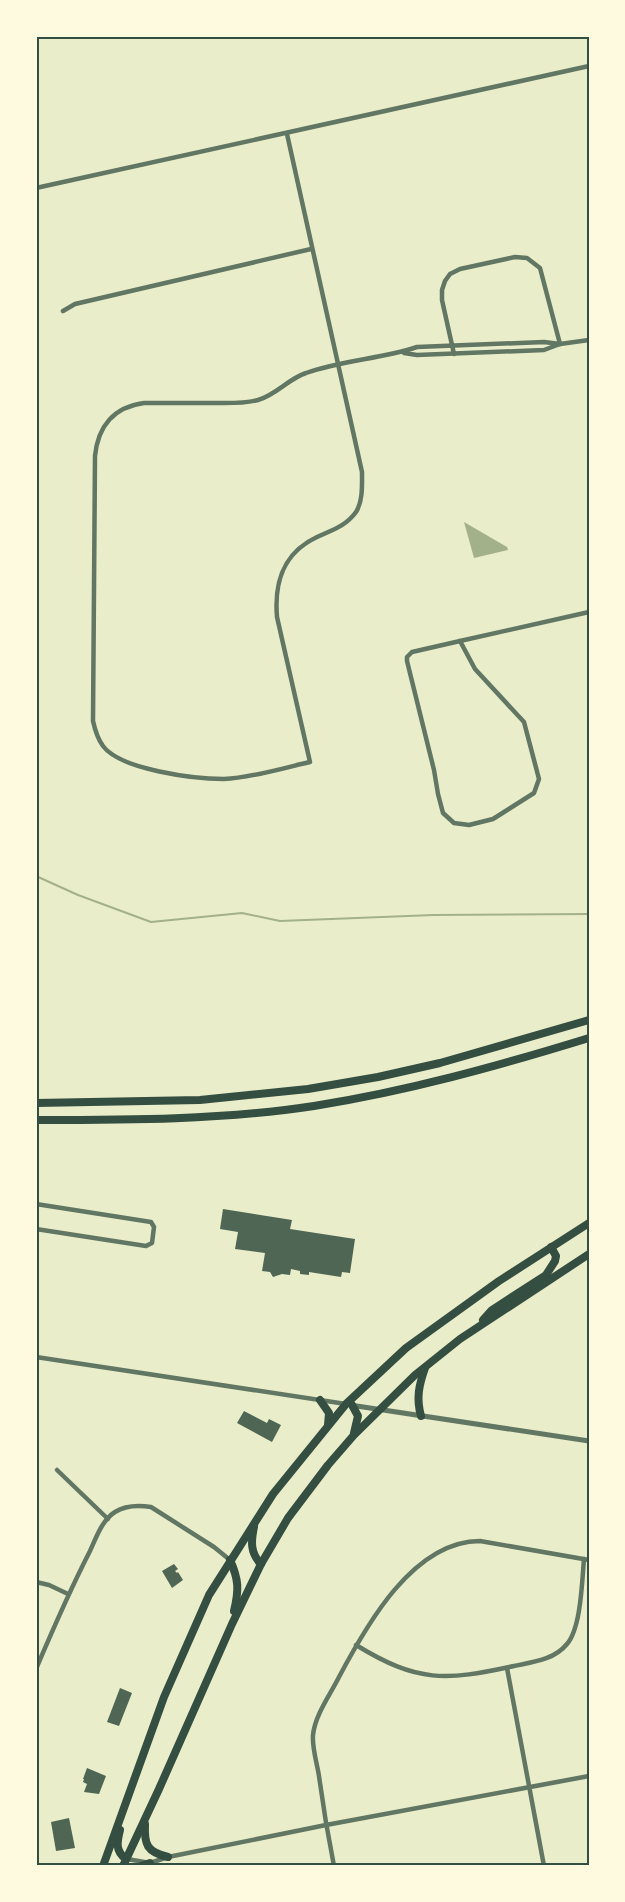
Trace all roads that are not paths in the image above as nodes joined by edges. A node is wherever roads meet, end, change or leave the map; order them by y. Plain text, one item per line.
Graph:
1 (589, 66) edge
2 (287, 134) junction
3 (36, 188) edge
4 (311, 249) junction
5 (63, 311) dead end
6 (589, 340) edge
7 (560, 344) junction
8 (452, 345) junction
9 (400, 353) junction
10 (454, 354) junction
11 (337, 365) junction
12 (589, 612) edge
13 (460, 641) junction
14 (589, 1020) edge
15 (589, 1038) edge
16 (36, 1103) edge
17 (36, 1120) edge
18 (36, 1204) edge
19 (589, 1223) edge
20 (36, 1229) edge
21 (551, 1247) junction
22 (589, 1254) edge
23 (471, 1332) junction
24 (36, 1357) edge
25 (425, 1366) junction
26 (320, 1400) junction
27 (349, 1405) junction
28 (379, 1409) junction
29 (421, 1416) junction
30 (327, 1426) junction
31 (354, 1435) junction
32 (589, 1441) edge
33 (57, 1470) dead end
34 (108, 1519) junction
35 (256, 1519) junction
36 (230, 1560) junction
37 (587, 1560) edge
38 (261, 1564) junction
39 (36, 1582) edge
40 (68, 1594) junction
41 (232, 1624) junction
42 (356, 1645) junction
43 (507, 1668) junction
44 (36, 1669) edge
45 (589, 1776) edge
46 (529, 1787) junction
47 (127, 1799) junction
48 (145, 1818) junction
49 (326, 1825) junction
50 (168, 1857) junction
51 (124, 1862) edge
52 (150, 1863) junction
53 (103, 1866) edge
54 (141, 1866) edge
55 (334, 1866) edge
56 (544, 1866) edge

1 - 2 street
2 - 3 street
2 - 4 street
4 - 5 street
4 - 11 street
6 - 7 street
7 - 8 street
7 - 8 street
7 - 10 street
8 - 9 street
8 - 10 street
9 - 10 street
9 - 11 street
11 - 11 street
12 - 13 street
13 - 13 street
14 - 16 highway
15 - 17 highway
18 - 20 street
19 - 21 highway
21 - 23 highway
21 - 27 highway
22 - 23 highway
23 - 25 highway
24 - 26 street
25 - 28 highway
25 - 29 highway
26 - 27 street
26 - 30 highway
27 - 28 street
27 - 30 highway
27 - 31 highway
28 - 29 street
28 - 31 highway
29 - 32 street
30 - 35 highway
31 - 38 highway
33 - 34 street
34 - 36 street
34 - 40 street
35 - 36 highway
35 - 38 highway
36 - 41 highway
36 - 47 highway
37 - 42 street
37 - 43 street
38 - 41 highway
39 - 40 street
40 - 44 street
41 - 48 highway
42 - 43 street
42 - 49 street
43 - 46 street
45 - 46 street
46 - 49 street
46 - 56 street
47 - 51 highway
47 - 53 highway
48 - 50 highway
48 - 51 highway
49 - 50 street
49 - 55 street
50 - 52 street
51 - 52 street
52 - 54 highway

